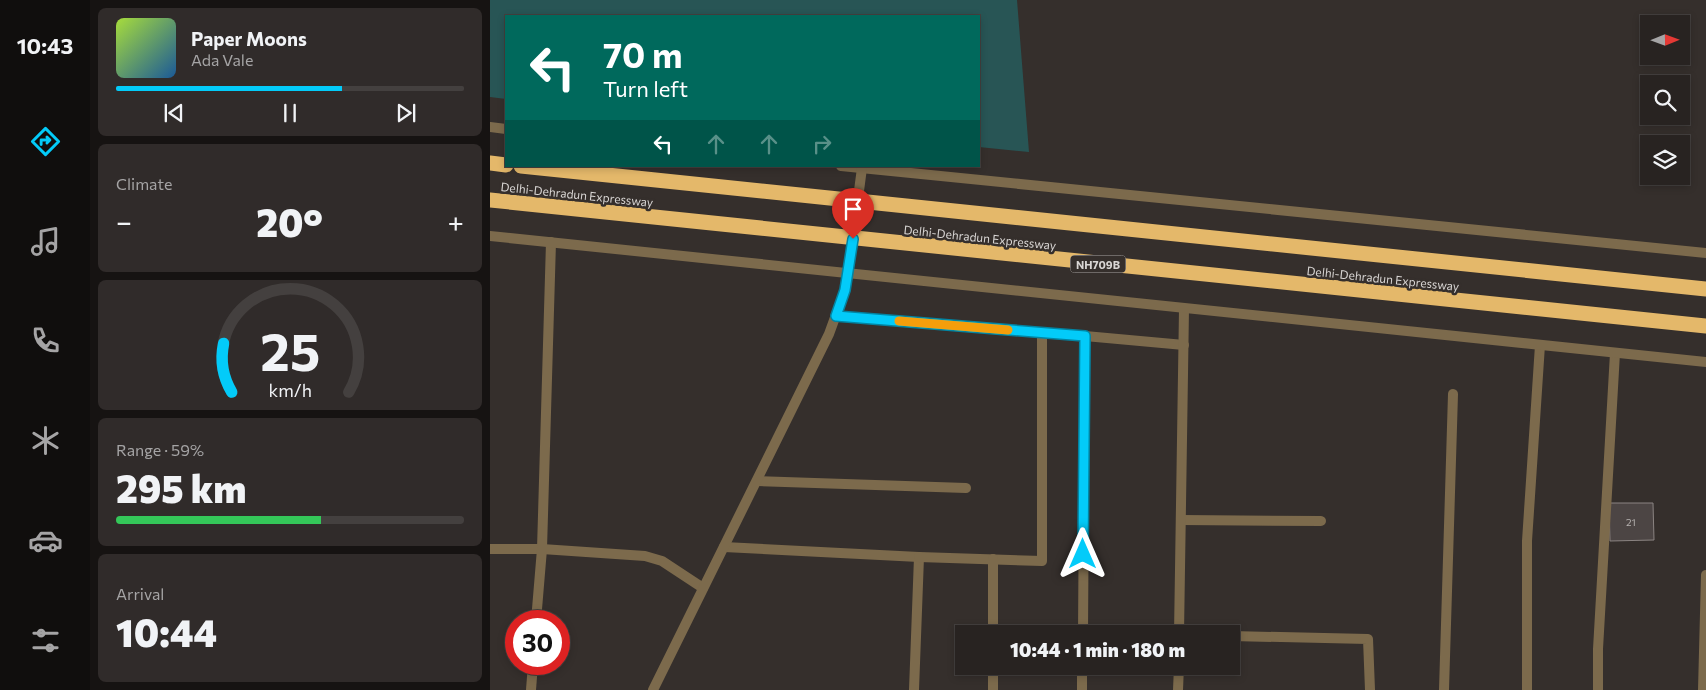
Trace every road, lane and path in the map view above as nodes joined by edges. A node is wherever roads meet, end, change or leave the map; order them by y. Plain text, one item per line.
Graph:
1 (490, 127) edge
2 (505, 129) edge
3 (490, 163) edge
4 (505, 165) edge
5 (531, 167) edge
6 (852, 167) edge
7 (862, 168) junction
8 (490, 200) edge
9 (490, 236) edge
10 (551, 242) junction
11 (1706, 253) edge
12 (848, 274) junction
13 (1706, 289) edge
14 (1184, 309) junction
15 (837, 313) junction
16 (1706, 326) edge
17 (1042, 333) junction
18 (1085, 336) junction
19 (1184, 344) junction
20 (1540, 345) junction
21 (1615, 353) junction
22 (1706, 362) edge
23 (1453, 394) dead end
24 (758, 481) junction
25 (966, 488) dead end
26 (1181, 520) junction
27 (1321, 521) dead end
28 (724, 547) junction
29 (490, 548) edge
30 (542, 549) junction
31 (919, 557) junction
32 (993, 559) junction
33 (1706, 575) edge
34 (703, 588) junction
35 (537, 610) edge
36 (993, 625) edge
37 (1083, 625) edge
38 (1179, 625) edge
39 (1240, 636) edge
40 (532, 675) edge
41 (993, 675) edge
42 (1082, 675) edge
43 (1179, 675) edge
44 (531, 690) edge
45 (653, 690) edge
46 (914, 690) edge
47 (993, 690) edge
48 (1082, 690) edge
49 (1178, 690) edge
50 (1370, 690) edge
51 (1444, 690) edge
52 (1527, 690) edge
53 (1598, 690) edge
54 (1703, 690) edge

1 - 2 street
3 - 4 highway, Delhi-Dehradun Expressway
5 - 13 highway, Delhi-Dehradun Expressway, bridge
6 - 7 street
7 - 11 street
7 - 12 street
8 - 16 highway, Delhi-Dehradun Expressway / NH709B, bridge
9 - 10 street
10 - 12 street
10 - 30 street
12 - 14 street
12 - 15 street
14 - 19 street
14 - 20 street
15 - 17 street
15 - 24 street
17 - 18 street
17 - 32 street
18 - 19 street
18 - 37 street
19 - 26 street
20 - 21 street
20 - 52 street
21 - 22 street
21 - 53 street
23 - 51 street
24 - 25 street
24 - 28 street
26 - 27 street
26 - 38 street
28 - 31 street
28 - 34 street
29 - 30 street
30 - 34 street
30 - 35 street
31 - 32 street
31 - 46 street
32 - 36 street
33 - 54 street
34 - 45 street
39 - 50 street
40 - 44 street
41 - 47 street
42 - 48 street
43 - 49 street

